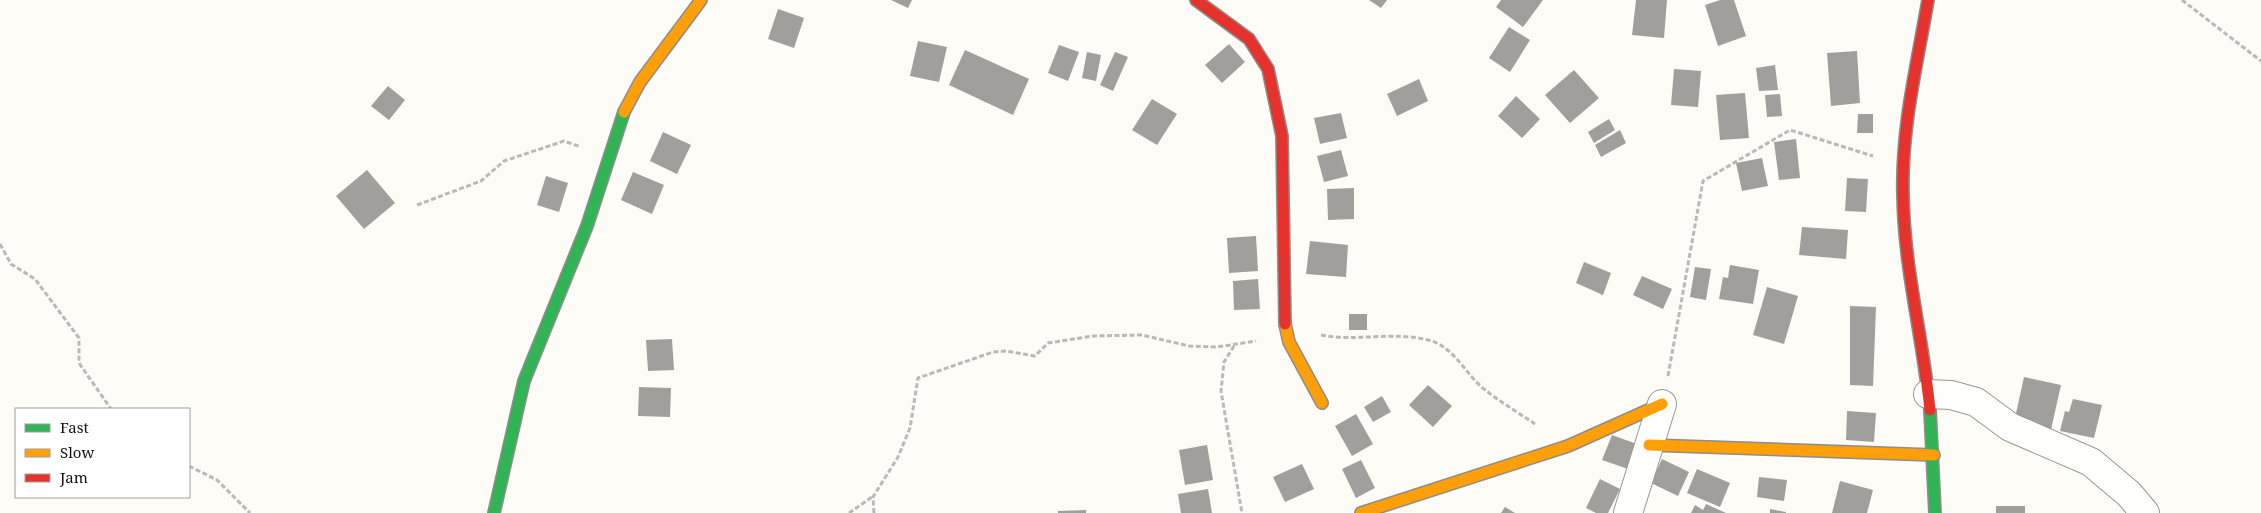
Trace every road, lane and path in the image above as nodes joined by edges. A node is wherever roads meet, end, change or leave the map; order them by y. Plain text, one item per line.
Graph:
1 (701, 0) edge
2 (1196, 0) edge
3 (1928, 0) edge
4 (2182, 0) edge
5 (2261, 61) edge
6 (608, 155) junction
7 (1903, 165) junction
8 (416, 205) dead end
9 (0, 244) edge
10 (1285, 327) junction
11 (1234, 345) junction
12 (1928, 394) junction
13 (1322, 403) dead end
14 (1662, 404) junction
15 (110, 408) edge
16 (1649, 445) junction
17 (1568, 446) junction
18 (1934, 455) junction
19 (190, 466) edge
20 (873, 497) junction
21 (250, 513) edge
22 (494, 513) edge
23 (849, 513) edge
24 (874, 513) edge
25 (1242, 513) edge
26 (1361, 513) edge
27 (1628, 513) edge
28 (1935, 513) edge
29 (2145, 513) edge

1 - 6 street
2 - 10 street
3 - 7 street
4 - 5 path
6 - 8 path
6 - 22 street
7 - 12 street
7 - 14 path
9 - 15 path
10 - 11 path
10 - 13 street
10 - 17 path
11 - 20 path
11 - 25 path
12 - 18 street
12 - 29 street
14 - 16 street
14 - 17 street
16 - 18 street
16 - 27 street
17 - 26 street
18 - 28 street
19 - 21 path
20 - 23 path
20 - 24 path

